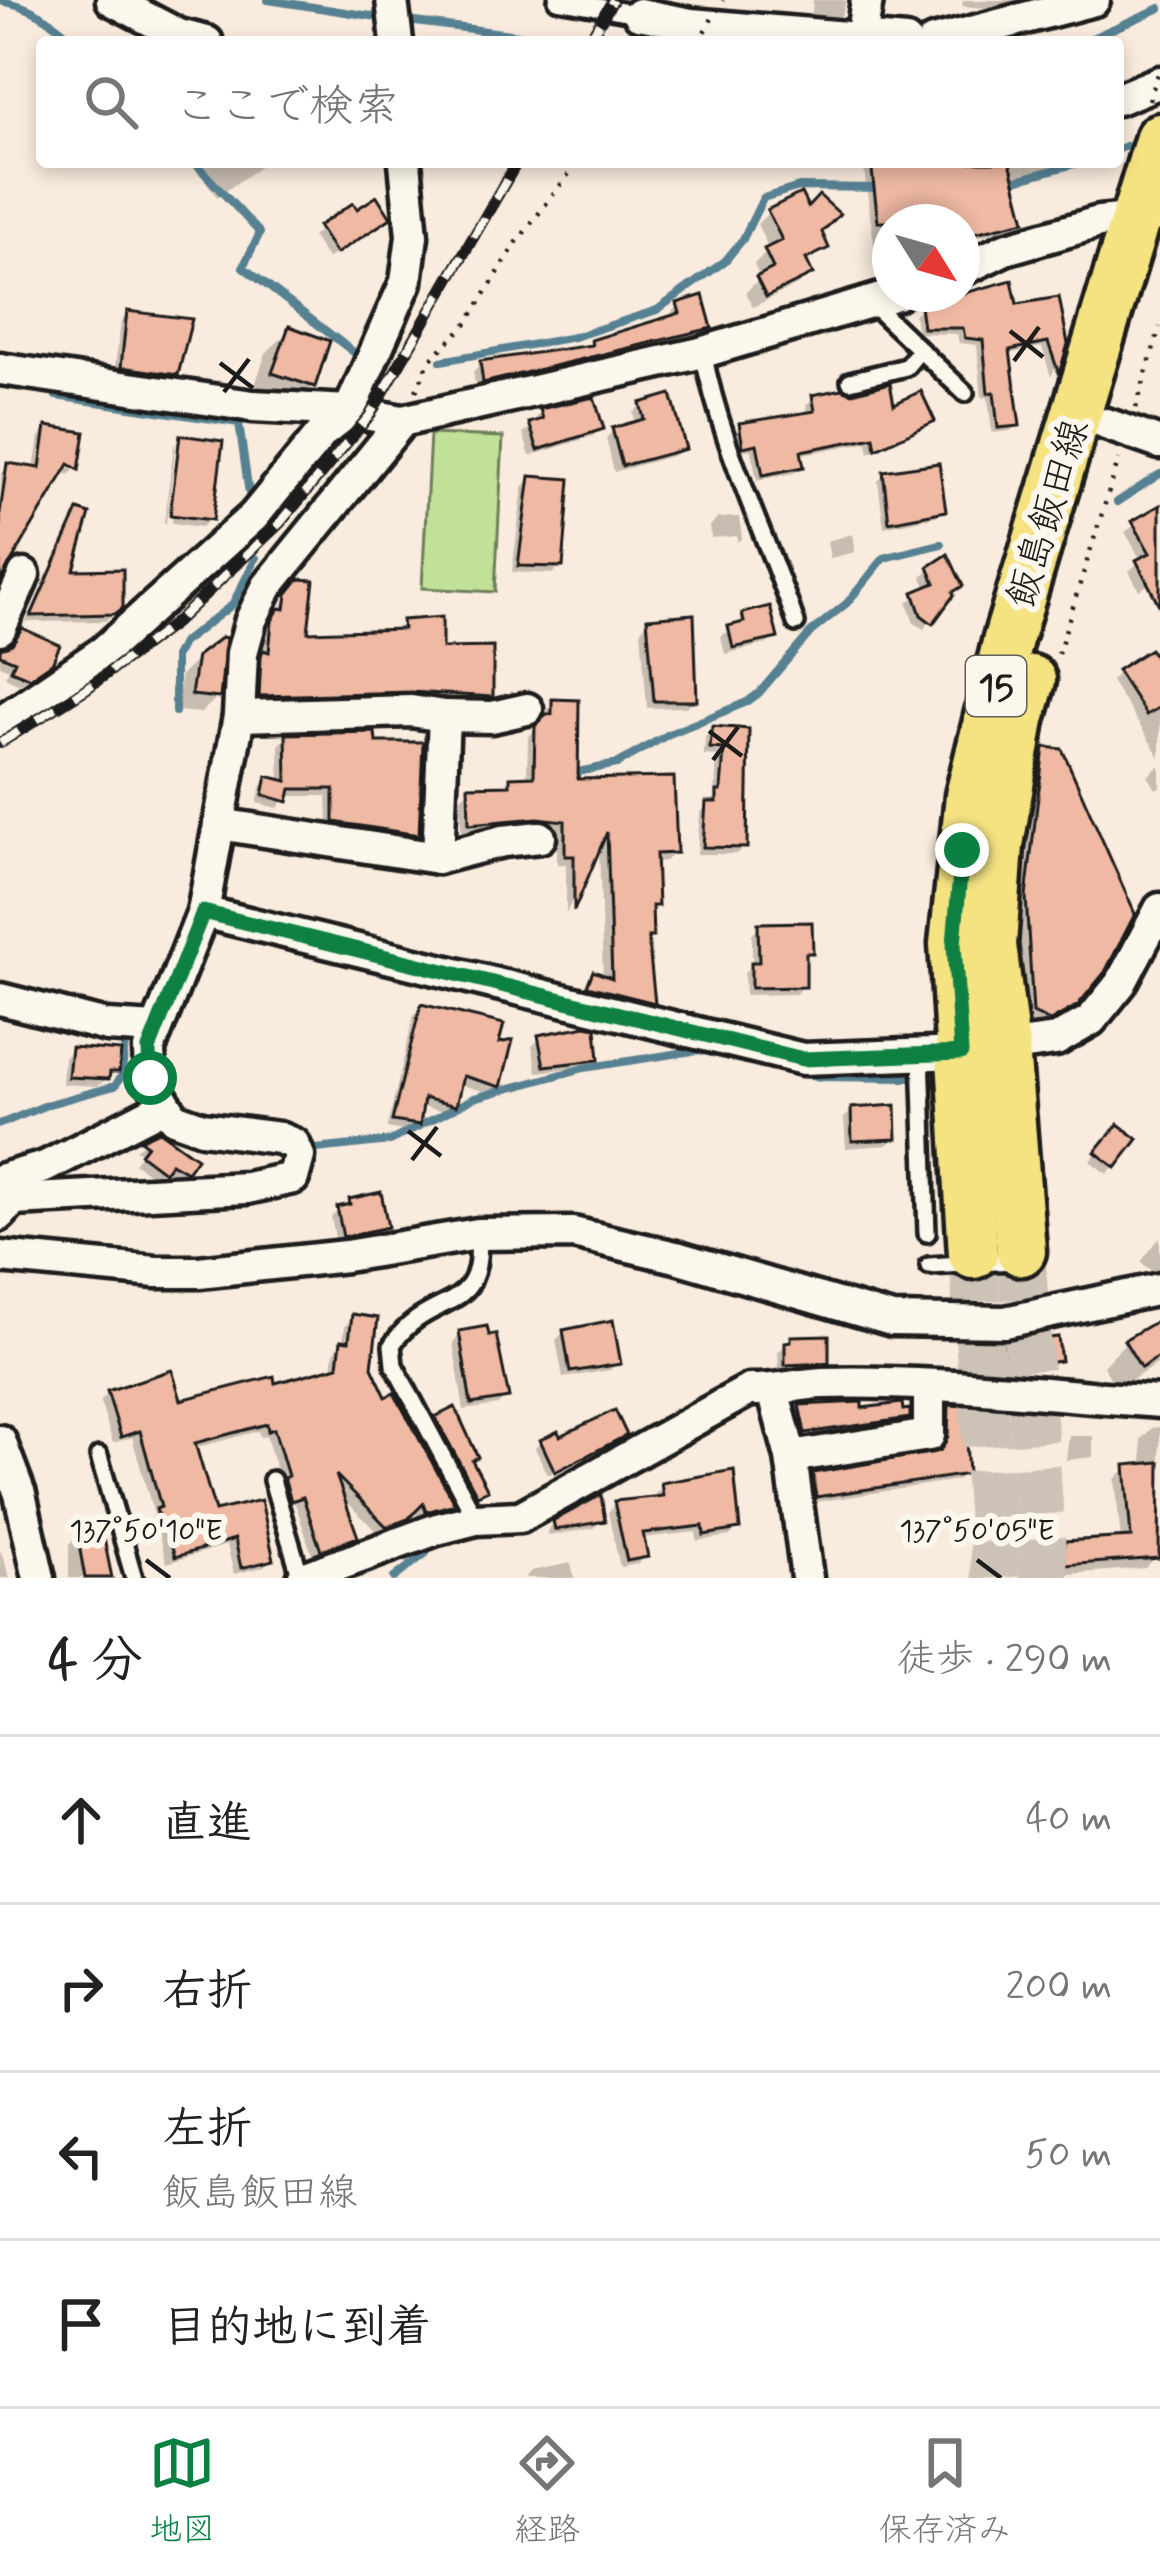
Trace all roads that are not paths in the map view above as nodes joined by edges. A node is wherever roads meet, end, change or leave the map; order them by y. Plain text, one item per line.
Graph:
1 (112, 0) edge
2 (392, 0) edge
3 (557, 0) edge
4 (867, 0) edge
5 (1094, 0) edge
6 (639, 14) joint
7 (186, 36) edge
8 (396, 36) edge
9 (818, 36) edge
10 (862, 36) edge
11 (956, 36) edge
12 (1147, 105) edge
13 (406, 168) edge
14 (1152, 229) edge
15 (980, 262) edge
16 (872, 301) edge
17 (893, 312) edge
18 (920, 350) junction
19 (703, 352) junction
20 (0, 369) edge
21 (850, 381) dead end
22 (964, 393) dead end
23 (349, 411) junction
24 (402, 421) junction
25 (1106, 424) junction
26 (1160, 443) edge
27 (24, 575) dead end
28 (796, 623) dead end
29 (0, 629) edge
30 (527, 709) dead end
31 (239, 716) junction
32 (444, 716) junction
33 (1, 717) edge
34 (219, 824) junction
35 (540, 837) dead end
36 (438, 858) junction
37 (1160, 909) edge
38 (203, 912) junction
39 (0, 1000) edge
40 (157, 1029) junction
41 (962, 1051) junction
42 (166, 1105) junction
43 (0, 1180) edge
44 (0, 1215) edge
45 (927, 1233) dead end
46 (478, 1234) junction
47 (0, 1257) edge
48 (984, 1258) tunnel mouth
49 (1160, 1288) edge
50 (929, 1386) junction
51 (773, 1391) junction
52 (1160, 1402) edge
53 (0, 1441) edge
54 (99, 1456) dead end
55 (791, 1457) junction
56 (272, 1480) dead end
57 (476, 1519) junction
58 (38, 1578) edge
59 (134, 1578) edge
60 (302, 1578) edge
61 (807, 1578) edge

1 - 7 street
2 - 8 street
3 - 6 lane
4 - 10 street
5 - 11 street
6 - 9 street
12 - 14 main road, 飯島飯田線 / 15
13 - 23 street
14 - 15 street
14 - 25 main road, 飯島飯田線 / 15
14 - 41 main road, 飯島飯田線 / 15
16 - 19 street
17 - 18 lane
18 - 21 lane
18 - 22 lane
19 - 24 street
19 - 28 lane
20 - 23 street
23 - 24 street
23 - 33 street
24 - 31 street
25 - 26 street
25 - 41 main road, 飯島飯田線 / 15
27 - 29 street
30 - 32 street
31 - 32 street
31 - 34 street
32 - 36 street
34 - 36 street
34 - 38 street
35 - 36 street
37 - 41 street
38 - 40 street
38 - 41 street
39 - 40 street
40 - 42 street
41 - 45 lane
41 - 48 main road, 飯島飯田線 / 15
42 - 43 street
42 - 44 street
46 - 47 street
46 - 49 street
46 - 57 lane
50 - 51 street
50 - 52 street
50 - 55 street
51 - 55 street
51 - 57 street
53 - 58 street
54 - 59 lane
55 - 61 street
56 - 60 lane
57 - 60 street

